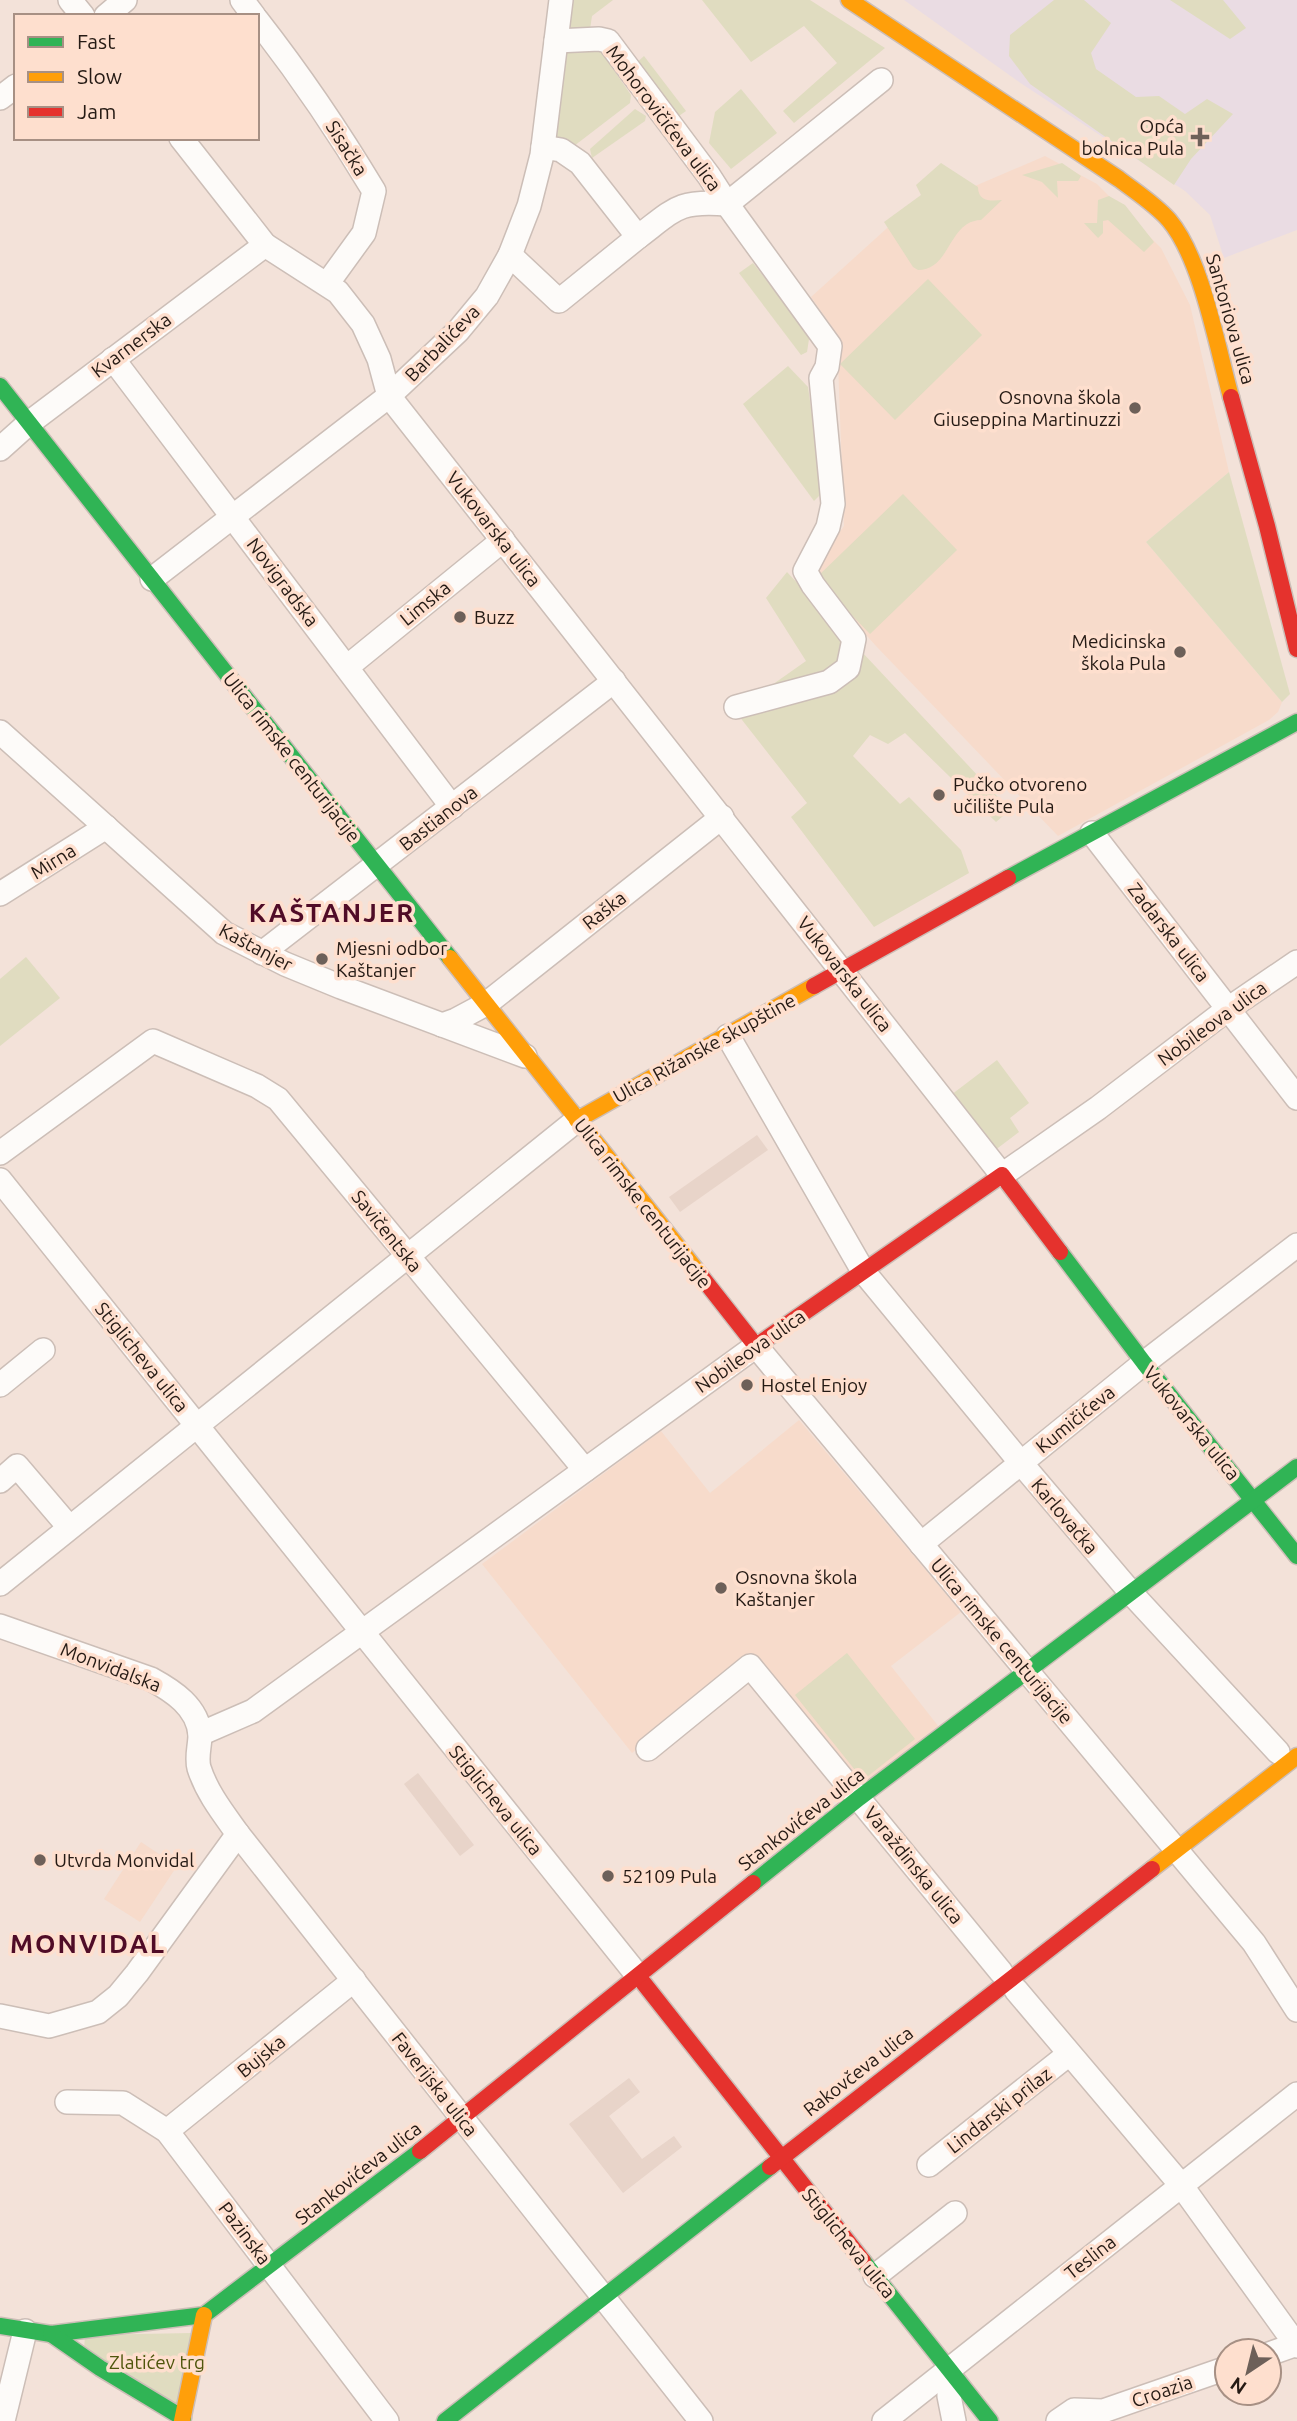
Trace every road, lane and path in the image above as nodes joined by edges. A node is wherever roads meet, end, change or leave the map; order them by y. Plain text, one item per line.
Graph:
1 (70, 0) edge
2 (125, 0) edge
3 (561, 0) edge
4 (849, 0) edge
5 (81, 14) edge
6 (108, 14) edge
7 (259, 23) edge
8 (556, 41) junction
9 (881, 80) dead end
10 (183, 140) edge
11 (543, 148) junction
12 (727, 204) junction
13 (638, 237) junction
14 (265, 245) junction
15 (510, 255) junction
16 (327, 284) junction
17 (113, 359) junction
18 (0, 386) edge
19 (389, 396) junction
20 (29, 424) junction
21 (0, 449) edge
22 (233, 515) junction
23 (503, 540) junction
24 (152, 579) junction
25 (1297, 649) edge
26 (347, 667) junction
27 (614, 681) junction
28 (736, 707) dead end
29 (1297, 722) edge
30 (0, 732) edge
31 (452, 807) junction
32 (722, 817) junction
33 (106, 827) junction
34 (1092, 833) junction
35 (377, 866) junction
36 (0, 894) edge
37 (261, 953) junction
38 (1297, 962) edge
39 (841, 970) junction
40 (486, 1004) junction
41 (1228, 1009) junction
42 (442, 1025) junction
43 (728, 1036) junction
44 (528, 1057) junction
45 (1297, 1098) edge
46 (577, 1120) junction
47 (0, 1153) edge
48 (1002, 1175) junction
49 (0, 1180) edge
50 (1297, 1245) edge
51 (407, 1256) junction
52 (863, 1271) junction
53 (756, 1346) junction
54 (43, 1350) dead end
55 (1144, 1363) junction
56 (0, 1385) edge
57 (197, 1425) junction
58 (1021, 1463) junction
59 (1297, 1467) edge
60 (584, 1470) junction
61 (0, 1480) edge
62 (1254, 1500) junction
63 (69, 1527) junction
64 (921, 1544) junction
65 (1297, 1556) edge
66 (0, 1584) edge
67 (1132, 1594) junction
68 (0, 1626) edge
69 (362, 1632) junction
70 (1027, 1671) junction
71 (200, 1734) junction
72 (648, 1749) dead end
73 (1287, 1754) edge
74 (859, 1798) junction
75 (238, 1834) junction
76 (1176, 1850) junction
77 (1001, 1972) dead end
78 (638, 1976) junction
79 (354, 1980) junction
80 (1016, 1990) dead end
81 (1297, 2010) edge
82 (0, 2016) edge
83 (1069, 2054) junction
84 (1297, 2094) edge
85 (67, 2102) dead end
86 (462, 2119) junction
87 (167, 2131) junction
88 (781, 2158) junction
89 (929, 2165) dead end
90 (1181, 2185) junction
91 (956, 2213) dead end
92 (271, 2266) junction
93 (875, 2276) junction
94 (603, 2297) junction
95 (204, 2315) junction
96 (0, 2326) edge
97 (25, 2331) junction
98 (51, 2334) junction
99 (1297, 2345) edge
100 (949, 2369) junction
101 (1213, 2373) edge
102 (183, 2420) edge
103 (3, 2421) edge
104 (387, 2421) edge
105 (445, 2421) edge
106 (701, 2421) edge
107 (884, 2421) edge
108 (954, 2421) edge
109 (990, 2421) edge
110 (1058, 2421) edge

1 - 5 street
2 - 6 street
3 - 8 street, Barbalićeva
4 - 25 street, Santoriova ulica
7 - 16 street, Sisačka
8 - 11 street, Barbalićeva
8 - 12 street, Mohorovičićeva ulica
9 - 12 street, Mohorovičićeva ulica
10 - 14 street
11 - 13 street
11 - 15 street, Barbalićeva
12 - 13 street, Mohorovičićeva ulica
12 - 28 street, Mohorovičićeva ulica
13 - 15 street, Mohorovičićeva ulica
14 - 16 street
14 - 17 street, Kvarnerska
15 - 19 street, Barbalićeva
16 - 19 street
17 - 20 street, Kvarnerska
17 - 22 street, Novigradska
18 - 20 street, Ulica rimske centurijacije
19 - 22 street, Barbalićeva
19 - 23 street, Vukovarska ulica
20 - 21 street, Kvarnerska
20 - 24 street, Ulica rimske centurijacije
22 - 24 street, Barbalićeva
22 - 26 street, Novigradska
23 - 26 street, Limska
23 - 27 street, Vukovarska ulica
24 - 35 street, Ulica rimske centurijacije
26 - 31 street, Novigradska
27 - 31 street, Bastianova
27 - 32 street, Vukovarska ulica
29 - 34 street, Ulica Rižanske skupštine
30 - 33 street, Kaštanjer
31 - 35 street, Bastianova
32 - 39 street, Vukovarska ulica
32 - 40 street, Raška
33 - 36 street, Mirna
33 - 37 street, Kaštanjer
34 - 39 street, Ulica Rižanske skupštine
34 - 41 street, Zadarska ulica
35 - 37 street, Bastianova
35 - 40 street, Ulica rimske centurijacije
37 - 42 street, Kaštanjer
38 - 41 street, Nobileova ulica
39 - 43 street, Ulica Rižanske skupštine
39 - 48 street, Vukovarska ulica
40 - 42 street, Raška
40 - 44 street, Ulica rimske centurijacije
41 - 45 street, Zadarska ulica
41 - 48 street, Nobileova ulica
42 - 44 street, Kaštanjer
43 - 46 street, Ulica Rižanske skupštine
43 - 52 street, Karlovačka
44 - 46 street, Ulica rimske centurijacije
46 - 51 street, Ulica Rižanske skupštine
46 - 53 street, Ulica rimske centurijacije
47 - 51 street, Savičentska
48 - 52 street, Nobileova ulica
48 - 55 street, Vukovarska ulica
49 - 57 street, Stiglicheva ulica
50 - 55 street, Kumičićeva
51 - 57 street, Ulica Rižanske skupštine
51 - 60 street, Savičentska
52 - 53 street, Nobileova ulica
52 - 58 street, Karlovačka
53 - 60 street, Nobileova ulica
53 - 64 street, Ulica rimske centurijacije
54 - 56 street
55 - 58 street, Kumičićeva
55 - 62 street, Vukovarska ulica
57 - 63 street, Ulica Rižanske skupštine
57 - 69 street, Stiglicheva ulica
58 - 64 street, Kumičićeva
58 - 67 street, Karlovačka
59 - 62 street, Stankovićeva ulica
60 - 69 street, Nobileova ulica
61 - 63 street
62 - 65 street, Vukovarska ulica
62 - 67 street, Stankovićeva ulica
63 - 66 street, Ulica Rižanske skupštine
64 - 70 street, Ulica rimske centurijacije
67 - 70 street, Stankovićeva ulica
67 - 73 street, Karlovačka
68 - 71 street, Monvidalska
69 - 71 street, Nobileova ulica
69 - 78 street, Stiglicheva ulica
70 - 74 street, Stankovićeva ulica
70 - 76 street, Ulica rimske centurijacije
71 - 75 street, Faverijska ulica
72 - 74 street, Varaždinska ulica
73 - 76 street, Rakovčeva ulica
74 - 77 street, Varaždinska ulica
74 - 78 street, Stankovićeva ulica
75 - 79 street, Faverijska ulica
75 - 82 street
76 - 81 street, Ulica rimske centurijacije
76 - 88 street, Rakovčeva ulica
78 - 86 street, Stankovićeva ulica
78 - 88 street, Stiglicheva ulica
79 - 86 street, Faverijska ulica
79 - 87 street, Bujska
80 - 83 street
83 - 89 street, Lindarski prilaz
83 - 90 street
84 - 90 street, Teslina
85 - 87 street, Pazinska
86 - 92 street, Stankovićeva ulica
86 - 94 street, Faverijska ulica
87 - 92 street, Pazinska
88 - 93 street, Stiglicheva ulica
88 - 94 street, Rakovčeva ulica
90 - 99 street
90 - 100 street, Teslina
91 - 93 street
92 - 95 street, Stankovićeva ulica
92 - 104 street, Pazinska
93 - 100 street, Stiglicheva ulica
94 - 105 street, Rakovčeva ulica
94 - 106 street, Faverijska ulica
95 - 98 street
95 - 102 street
96 - 97 street
97 - 98 street
97 - 103 street
98 - 102 street
100 - 107 street, Teslina
100 - 108 street
100 - 109 street, Stiglicheva ulica
101 - 110 street, Croazia

